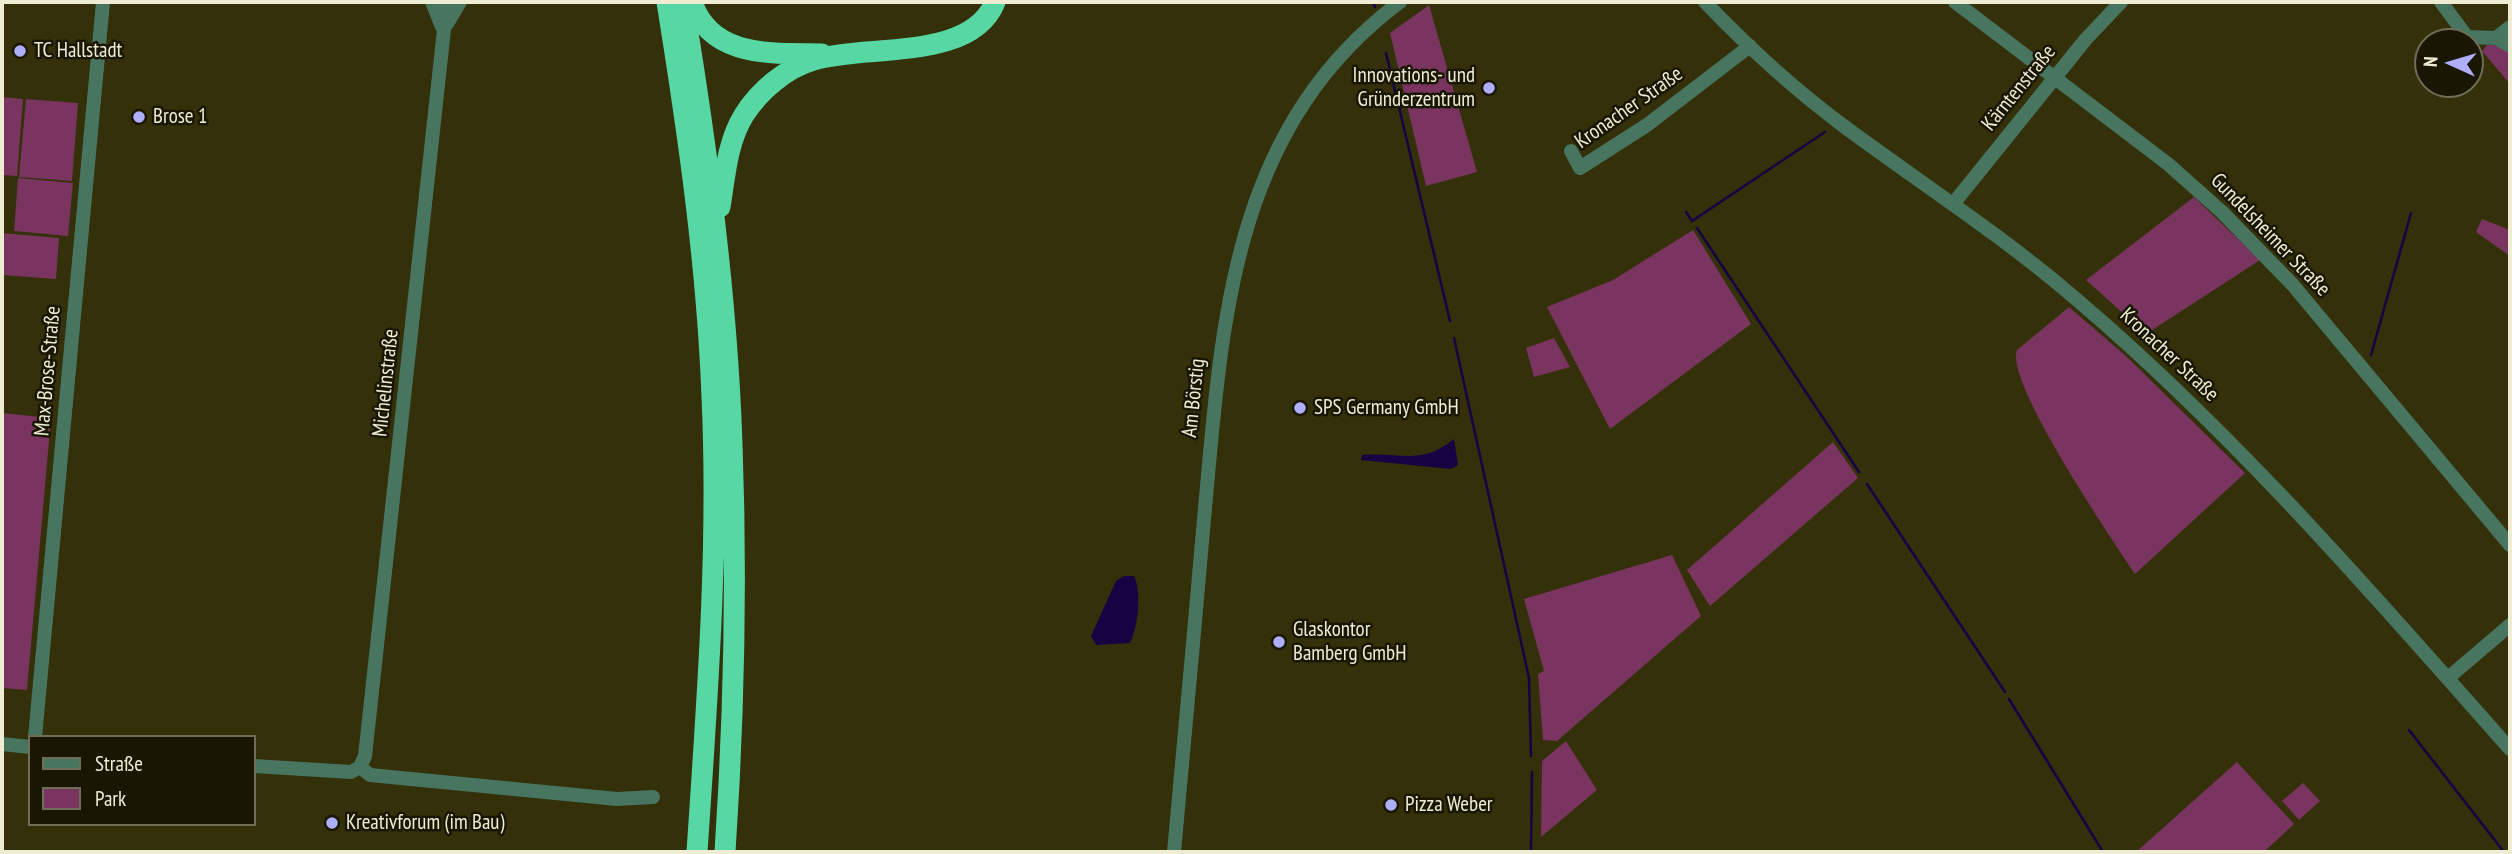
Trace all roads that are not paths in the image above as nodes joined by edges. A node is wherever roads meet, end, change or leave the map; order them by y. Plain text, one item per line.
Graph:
1 (432, 2) edge
2 (447, 2) edge
3 (460, 2) edge
4 (667, 2) edge
5 (683, 2) edge
6 (692, 2) edge
7 (995, 2) edge
8 (1400, 2) edge
9 (1705, 2) edge
10 (1955, 2) edge
11 (2121, 2) edge
12 (2441, 2) edge
13 (102, 5) edge
14 (2510, 27) edge
15 (444, 32) junction
16 (2496, 38) junction
17 (1750, 46) junction
18 (2510, 46) edge
19 (842, 55) junction
20 (2054, 79) junction
21 (1571, 151) dead end
22 (1953, 204) junction
23 (716, 230) junction
24 (2510, 545) edge
25 (2510, 625) edge
26 (2448, 678) junction
27 (35, 735) edge
28 (2, 744) edge
29 (28, 747) edge
30 (2510, 749) edge
31 (256, 766) edge
32 (360, 767) junction
33 (653, 797) dead end
34 (696, 852) edge
35 (725, 852) edge
36 (1174, 852) edge

1 - 15 street
2 - 15 street, Michelinstraße
3 - 15 street
4 - 34 highway
5 - 23 highway
6 - 19 highway
7 - 19 highway
8 - 36 street, Am Börstig
9 - 17 street, Kronacher Straße
10 - 20 street, Gundelsheimer Straße
11 - 20 street, Kärntenstraße
12 - 16 street
13 - 27 street, Max-Brose-Straße
14 - 16 street
15 - 32 street, Michelinstraße
16 - 18 street
17 - 21 street, Kronacher Straße
17 - 22 street, Kronacher Straße
19 - 23 highway
20 - 22 street, Kärntenstraße
20 - 24 street, Gundelsheimer Straße
22 - 26 street, Kronacher Straße
23 - 35 highway
25 - 26 street
26 - 30 street, Kronacher Straße
28 - 29 street
31 - 32 street
32 - 33 street

